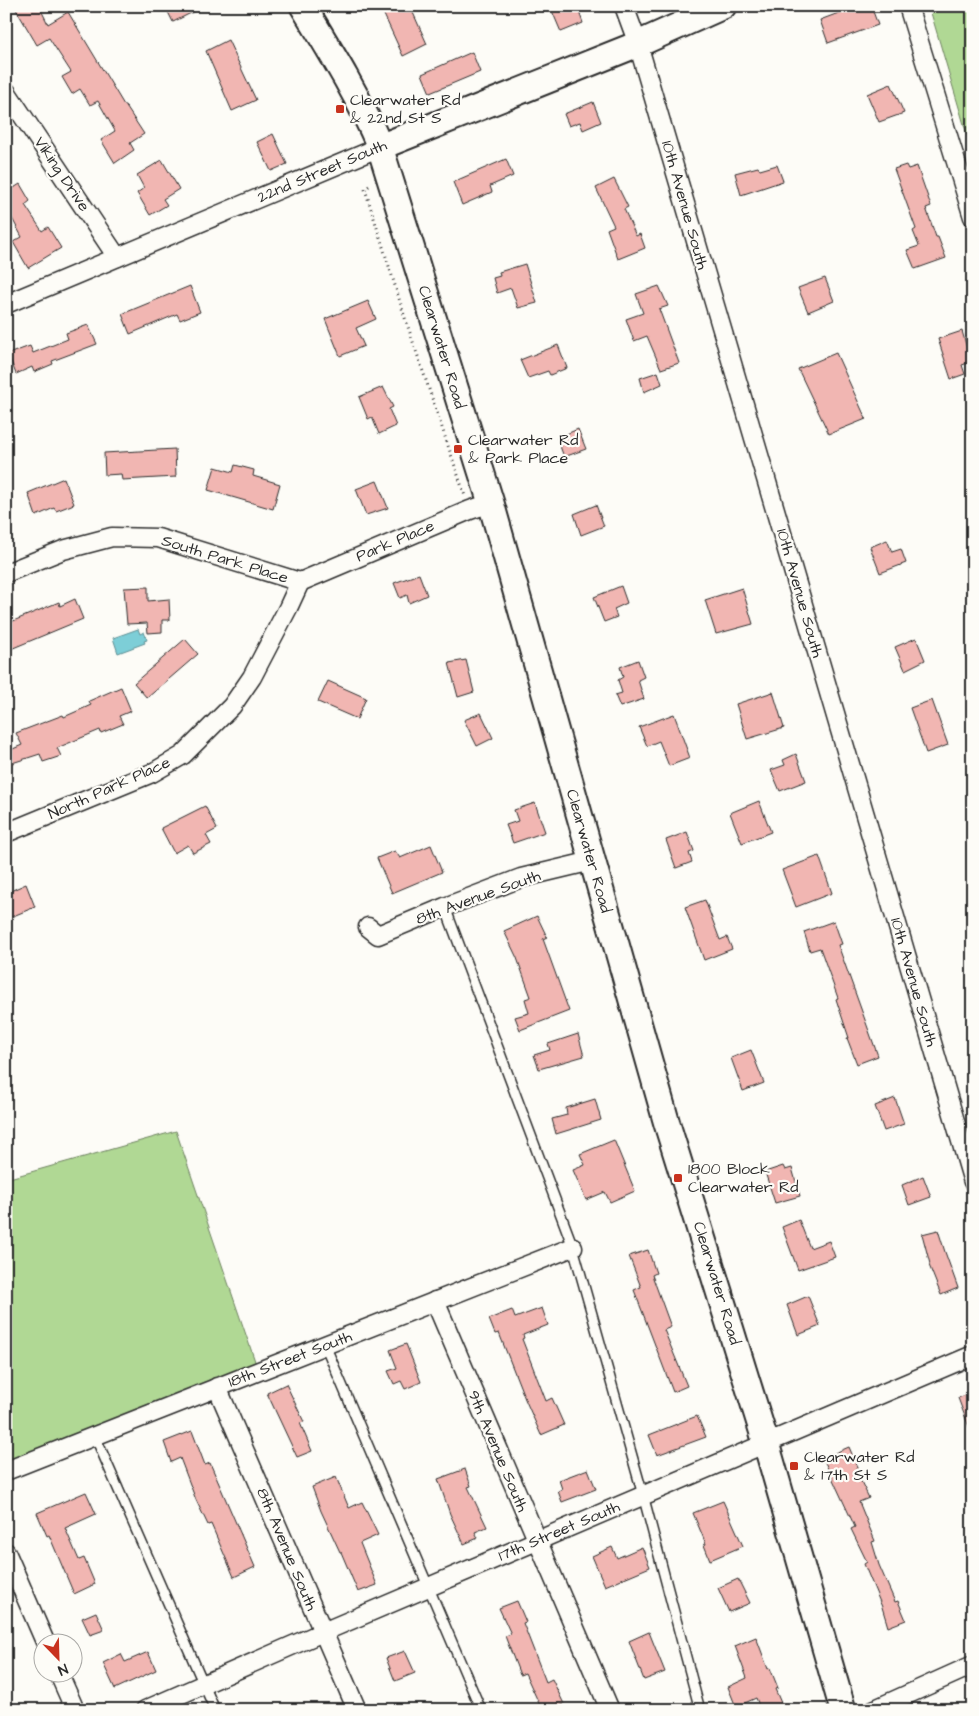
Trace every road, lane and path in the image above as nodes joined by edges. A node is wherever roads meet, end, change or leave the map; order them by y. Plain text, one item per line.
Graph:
1 (303, 6) edge
2 (624, 6) edge
3 (722, 6) edge
4 (908, 6) edge
5 (638, 44) junction
6 (6, 91) edge
7 (380, 147) junction
8 (369, 186) dead end
9 (973, 217) edge
10 (117, 257) junction
11 (6, 304) edge
12 (465, 496) dead end
13 (491, 504) junction
14 (6, 573) edge
15 (300, 582) junction
16 (6, 833) edge
17 (592, 861) junction
18 (445, 907) junction
19 (368, 927) dead end
20 (973, 1182) edge
21 (573, 1247) junction
22 (436, 1301) junction
23 (325, 1345) junction
24 (973, 1355) edge
25 (217, 1387) junction
26 (95, 1436) junction
27 (766, 1443) junction
28 (6, 1471) edge
29 (643, 1495) junction
30 (536, 1541) junction
31 (6, 1552) edge
32 (428, 1587) junction
33 (323, 1632) junction
34 (42, 1634) edge
35 (973, 1665) edge
36 (204, 1683) junction
37 (63, 1684) edge
38 (75, 1710) edge
39 (145, 1710) edge
40 (215, 1710) edge
41 (357, 1710) edge
42 (482, 1710) edge
43 (610, 1710) edge
44 (700, 1710) edge
45 (843, 1710) edge
46 (873, 1710) edge

1 - 7 street, Clearwater Road
2 - 5 street, 10th Avenue South
3 - 5 street, 22nd Street South
4 - 9 street
5 - 7 street, 22nd Street South
5 - 20 street, 10th Avenue South
6 - 10 street, Viking Drive
7 - 10 street, 22nd Street South
7 - 13 street, Clearwater Road
8 - 12 path
10 - 11 street, 22nd Street South
13 - 15 street, Park Place
13 - 17 street, Clearwater Road
14 - 15 street, South Park Place
15 - 16 street, North Park Place
17 - 18 street, 8th Avenue South
17 - 27 street, Clearwater Road
18 - 19 street, 8th Avenue South
18 - 21 lane
21 - 22 street, 18th Street South
21 - 29 lane
22 - 23 street, 18th Street South
22 - 30 street, 9th Avenue South
23 - 25 street, 18th Street South
23 - 32 lane
24 - 27 street, 17th Street South
25 - 26 street, 18th Street South
25 - 33 street, 8th Avenue South
26 - 28 street, 18th Street South
26 - 36 lane
27 - 29 street, 17th Street South
27 - 45 street, Clearwater Road
29 - 30 street, 17th Street South
29 - 44 lane
30 - 32 street, 17th Street South
30 - 43 street, 9th Avenue South
31 - 34 street
32 - 33 street, 17th Street South
32 - 42 lane
33 - 36 street, 17th Street South
33 - 41 street, 8th Avenue South
35 - 46 street
36 - 39 street, 17th Street South
36 - 40 lane
37 - 38 street

